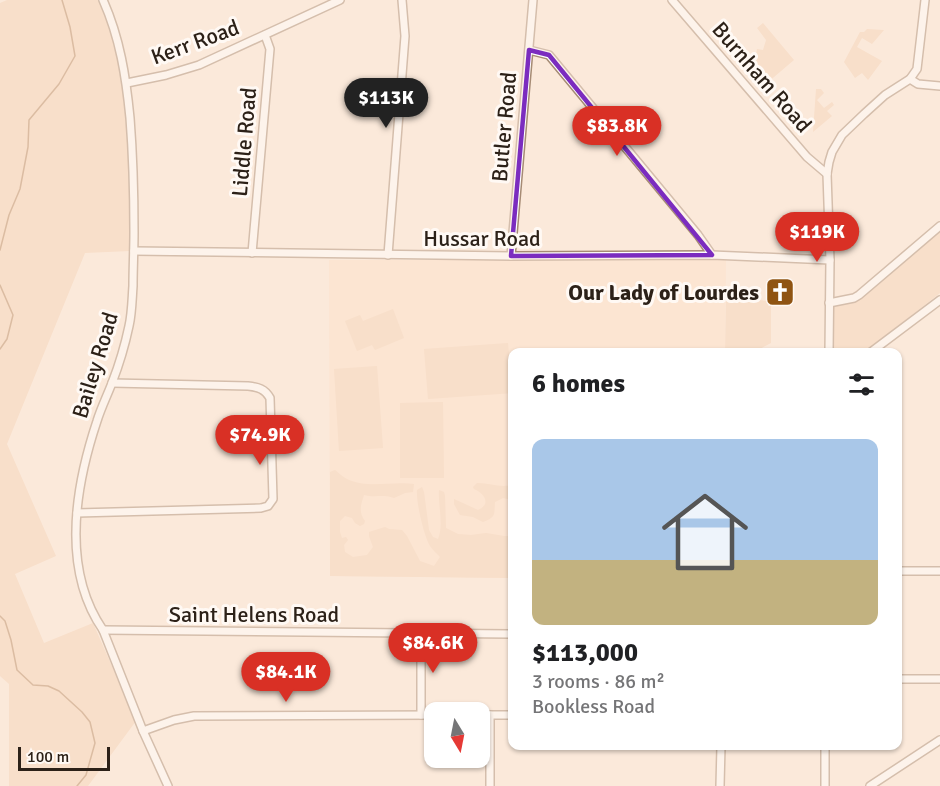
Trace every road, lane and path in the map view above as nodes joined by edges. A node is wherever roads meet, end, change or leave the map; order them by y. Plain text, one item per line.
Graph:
1 (103, 0) edge
2 (339, 0) edge
3 (402, 0) edge
4 (533, 0) edge
5 (672, 0) edge
6 (926, 0) edge
7 (265, 35) junction
8 (529, 50) junction
9 (910, 79) junction
10 (127, 83) junction
11 (940, 86) edge
12 (827, 174) junction
13 (940, 226) edge
14 (134, 251) junction
15 (252, 254) junction
16 (388, 255) junction
17 (712, 255) junction
18 (511, 256) junction
19 (830, 260) junction
20 (940, 302) edge
21 (829, 303) junction
22 (829, 348) edge
23 (877, 348) edge
24 (112, 383) junction
25 (77, 513) junction
26 (902, 571) edge
27 (940, 571) edge
28 (103, 630) junction
29 (421, 633) junction
30 (508, 634) edge
31 (902, 679) edge
32 (940, 679) edge
33 (421, 715) joint
34 (490, 715) edge
35 (508, 715) edge
36 (143, 731) junction
37 (940, 740) edge
38 (721, 750) edge
39 (825, 750) edge
40 (490, 768) edge
41 (168, 786) edge
42 (490, 786) edge
43 (720, 786) edge
44 (825, 786) edge
45 (870, 786) edge

1 - 10 street, Bailey Road
2 - 7 street, Kerr Road
3 - 16 street
4 - 8 street, Butler Road
5 - 12 street, Burnham Road
6 - 9 street
7 - 10 street, Kerr Road
7 - 15 street, Liddle Road
8 - 17 street
8 - 18 street, Butler Road
9 - 11 street
9 - 12 street
10 - 14 street, Bailey Road
12 - 19 street
13 - 21 street
14 - 15 street, Hussar Road
14 - 24 street, Bailey Road
15 - 16 street, Hussar Road
16 - 18 street, Hussar Road
17 - 18 street, Hussar Road
17 - 19 street, Hussar Road
19 - 21 street
20 - 23 street
21 - 22 street
24 - 25 street, Bailey Road
24 - 25 street
25 - 28 street, Bailey Road
26 - 27 street
28 - 29 street, Saint Helens Road
28 - 36 street, Bailey Road
29 - 30 street, Saint Helens Road
29 - 33 street
31 - 32 street
33 - 36 street
34 - 35 street
36 - 41 street, Bailey Road
37 - 45 street
38 - 43 street
39 - 44 street
40 - 42 street

